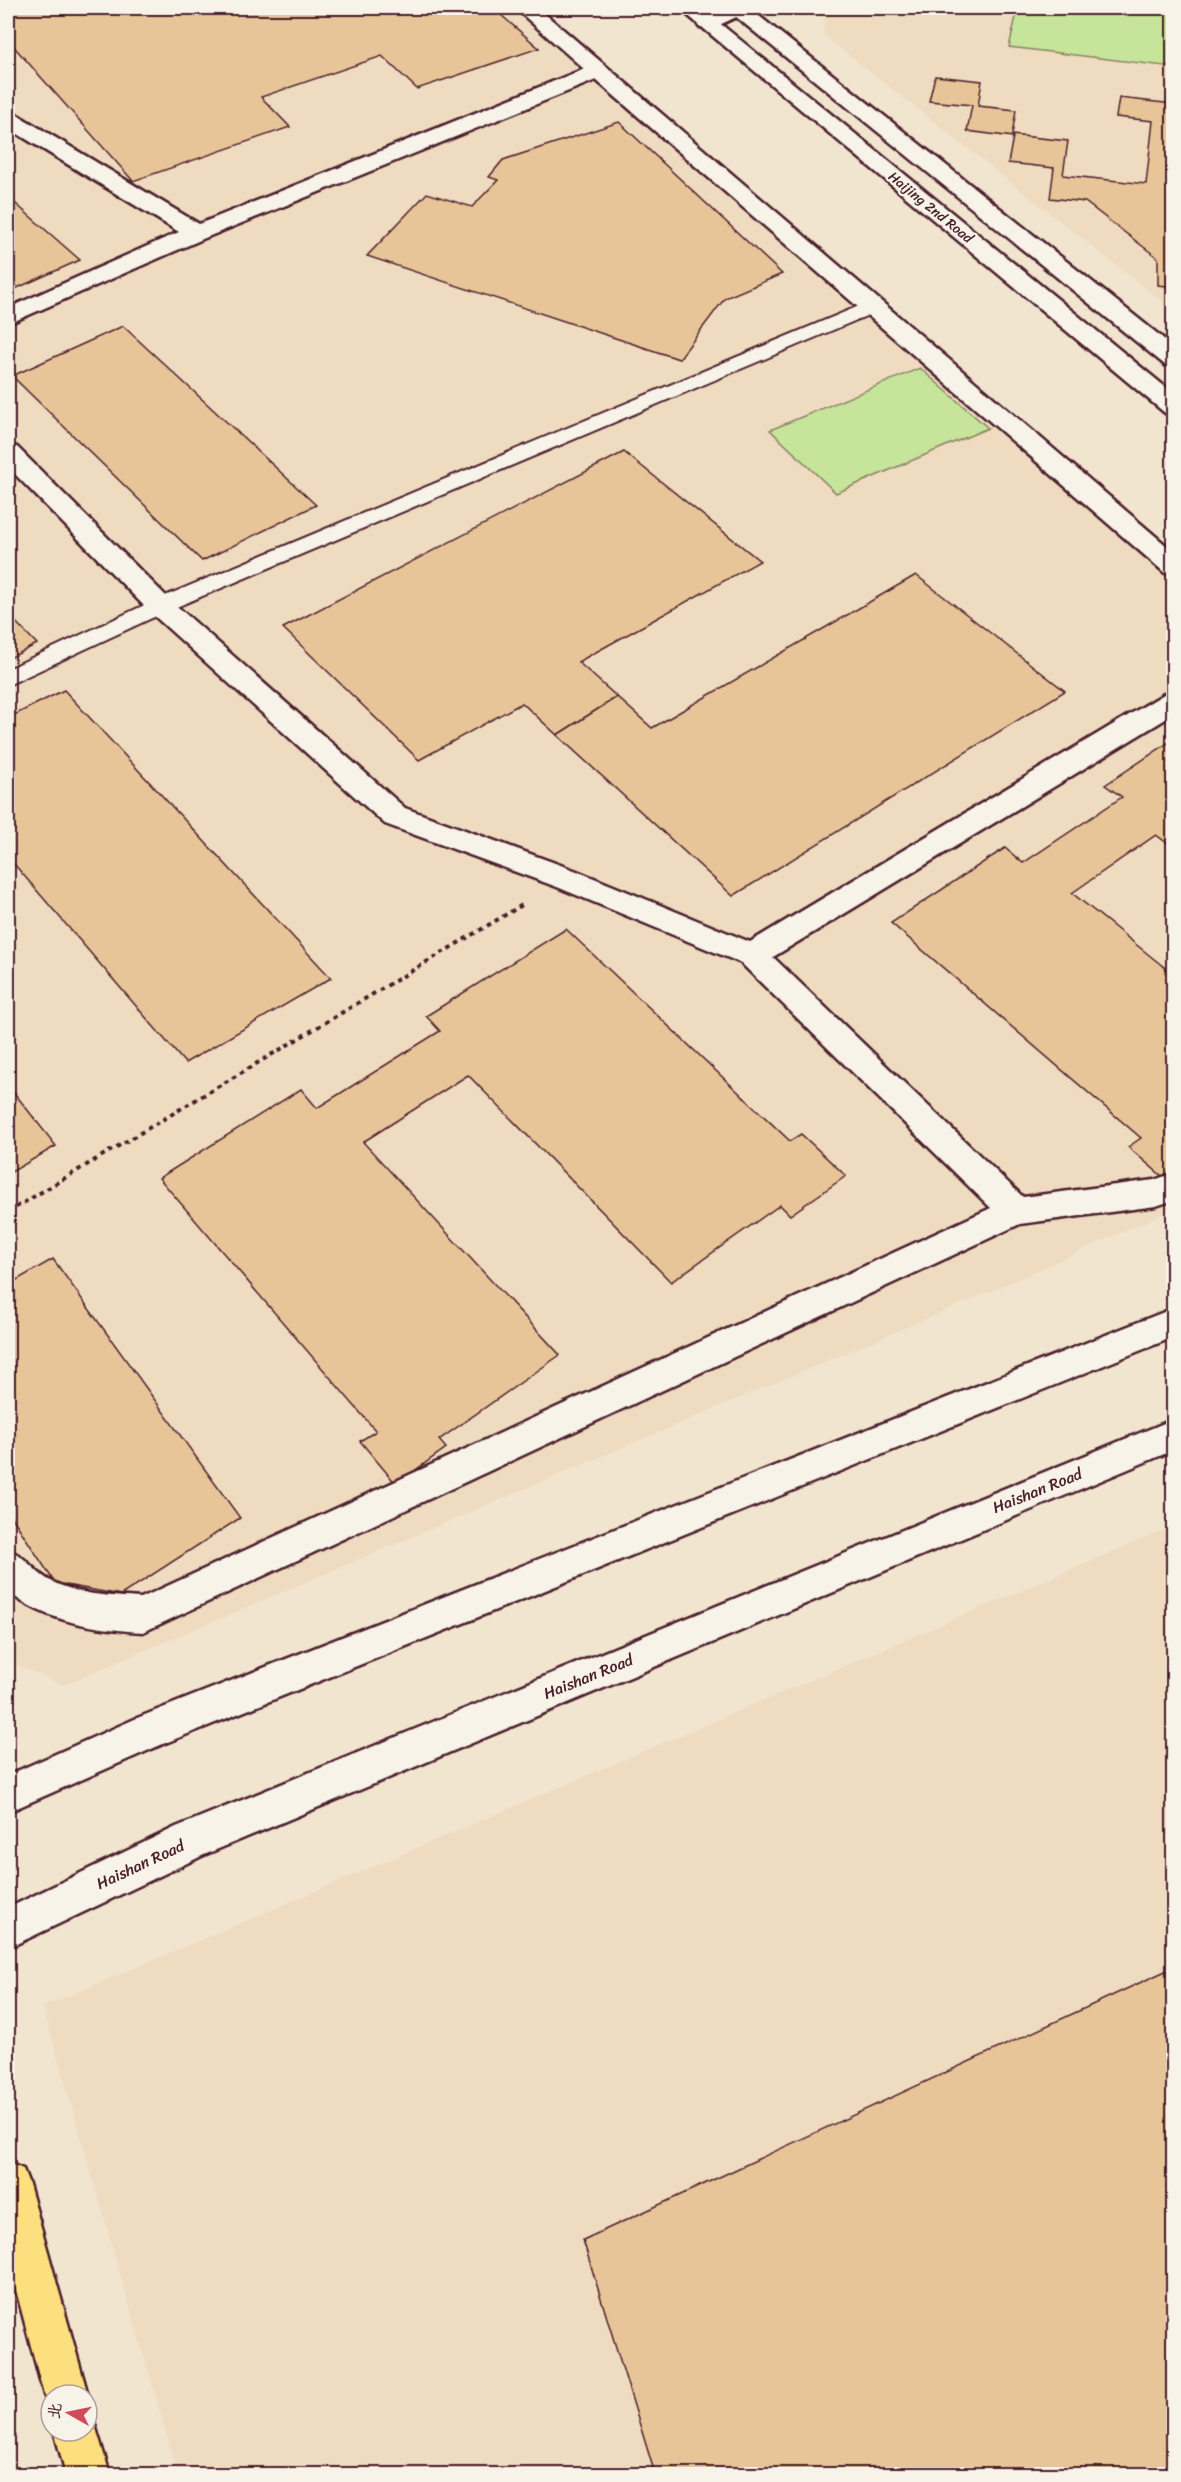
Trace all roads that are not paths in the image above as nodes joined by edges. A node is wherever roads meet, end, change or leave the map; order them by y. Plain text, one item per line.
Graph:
1 (526, 8) edge
2 (689, 8) edge
3 (738, 8) edge
4 (706, 22) junction
5 (598, 71) junction
6 (8, 119) edge
7 (197, 233) junction
8 (871, 307) junction
9 (8, 317) edge
10 (1173, 360) edge
11 (1173, 407) edge
12 (8, 453) edge
13 (1173, 567) edge
14 (160, 606) junction
15 (8, 678) edge
16 (1173, 701) edge
17 (752, 954) junction
18 (1173, 1186) edge
19 (1016, 1211) junction
20 (1173, 1322) edge
21 (1173, 1434) edge
22 (8, 1566) edge
23 (8, 1794) edge
24 (8, 1928) edge
25 (8, 2184) edge
26 (63, 2383) edge
27 (79, 2443) edge
28 (88, 2475) edge

1 - 5 street
2 - 4 street, Haijing 2nd Road
3 - 4 street
3 - 10 street, Haijing 2nd Road
4 - 11 street, Haijing 2nd Road
5 - 7 street
5 - 8 street
6 - 7 street
7 - 9 street
8 - 13 street
8 - 14 lane
12 - 14 street
14 - 15 lane
14 - 17 street
16 - 17 street
17 - 19 street
18 - 19 street
19 - 22 street
20 - 23 street
21 - 24 street, Haishan Road
25 - 26 main road
27 - 28 main road

